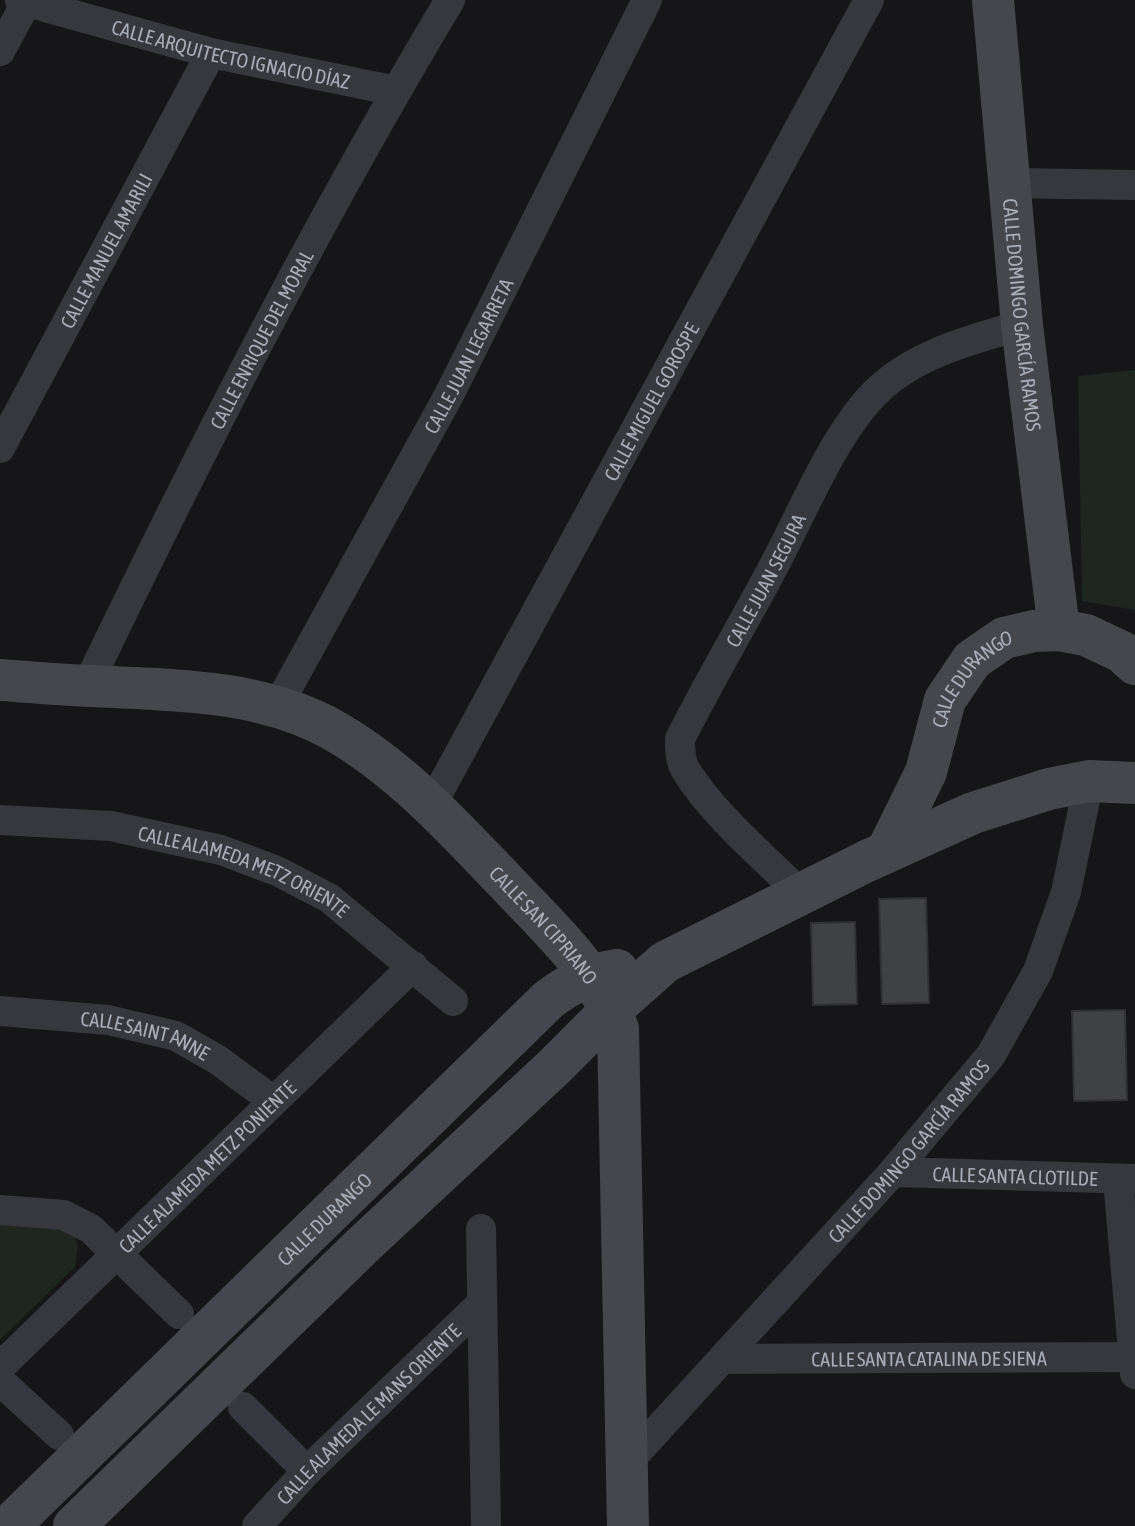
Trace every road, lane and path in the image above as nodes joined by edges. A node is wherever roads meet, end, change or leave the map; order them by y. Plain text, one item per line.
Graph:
1 (450, 0) edge
2 (647, 0) edge
3 (869, 0) edge
4 (993, 0) edge
5 (23, 2) edge
6 (0, 51) edge
7 (211, 53) junction
8 (396, 91) junction
9 (1008, 183) junction
10 (1135, 185) edge
11 (1022, 325) junction
12 (0, 448) edge
13 (1059, 630) junction
14 (1135, 664) edge
15 (0, 680) edge
16 (87, 686) junction
17 (277, 707) junction
18 (926, 772) junction
19 (1089, 781) junction
20 (1135, 783) edge
21 (432, 804) junction
22 (973, 813) junction
23 (0, 820) edge
24 (887, 851) junction
25 (801, 894) junction
26 (413, 966) junction
27 (601, 992) junction
28 (453, 1001) dead end
29 (0, 1011) edge
30 (272, 1100) junction
31 (893, 1172) junction
32 (1126, 1180) edge
33 (0, 1210) edge
34 (481, 1229) dead end
35 (117, 1255) junction
36 (481, 1304) junction
37 (179, 1314) dead end
38 (723, 1359) junction
39 (1135, 1363) edge
40 (0, 1367) edge
41 (0, 1381) edge
42 (243, 1407) dead end
43 (59, 1435) dead end
44 (627, 1463) junction
45 (307, 1471) junction
46 (9, 1526) edge
47 (74, 1526) edge
48 (257, 1526) edge
49 (486, 1526) edge
50 (628, 1526) edge

1 - 8 street, CALLE ENRIQUE DEL MORAL
2 - 17 street, CALLE JUAN LEGARRETA
3 - 21 street, CALLE MIGUEL GOROSPE
4 - 9 main road, CALLE DOMINGO GARCÍA RAMOS
5 - 6 street
5 - 7 street, CALLE ARQUITECTO IGNACIO DÍAZ
7 - 8 street, CALLE ARQUITECTO IGNACIO DÍAZ
7 - 12 street, CALLE MANUEL AMARILI
8 - 16 street, CALLE ENRIQUE DEL MORAL
9 - 10 street
9 - 11 main road, CALLE DOMINGO GARCÍA RAMOS
11 - 13 main road, CALLE DOMINGO GARCÍA RAMOS
11 - 25 street, CALLE JUAN SEGURA
13 - 14 main road, CALLE DURANGO
13 - 18 main road, CALLE DURANGO
15 - 16 main road, CALLE SAN CIPRIANO
16 - 17 main road, CALLE SAN CIPRIANO
17 - 21 main road, CALLE SAN CIPRIANO
18 - 22 main road
18 - 24 main road, CALLE DURANGO
19 - 20 main road, CALLE DURANGO
19 - 22 main road, CALLE DURANGO
19 - 31 street, CALLE DOMINGO GARCÍA RAMOS
21 - 27 main road, CALLE SAN CIPRIANO
22 - 24 main road, CALLE DURANGO
23 - 26 street, CALLE ALAMEDA METZ ORIENTE
24 - 25 main road, CALLE DURANGO
25 - 27 main road, CALLE DURANGO
26 - 28 street, CALLE ALAMEDA METZ ORIENTE
26 - 30 street, CALLE ALAMEDA METZ PONIENTE
27 - 44 main road
27 - 46 main road, CALLE DURANGO
27 - 47 main road, CALLE DURANGO
29 - 30 street, CALLE SAINT ANNE
30 - 35 street, CALLE ALAMEDA METZ PONIENTE
31 - 32 street, CALLE SANTA CLOTILDE
31 - 38 street, CALLE DOMINGO GARCÍA RAMOS
32 - 39 street
33 - 35 street
34 - 36 street
35 - 37 street
35 - 40 street, CALLE ALAMEDA METZ PONIENTE
36 - 45 street, CALLE ALAMEDA LE MANS ORIENTE
36 - 49 street
38 - 39 street, CALLE SANTA CATALINA DE SIENA
38 - 44 street, CALLE DOMINGO GARCÍA RAMOS
41 - 43 street
42 - 45 street
44 - 50 main road
45 - 48 street, CALLE ALAMEDA LE MANS ORIENTE

